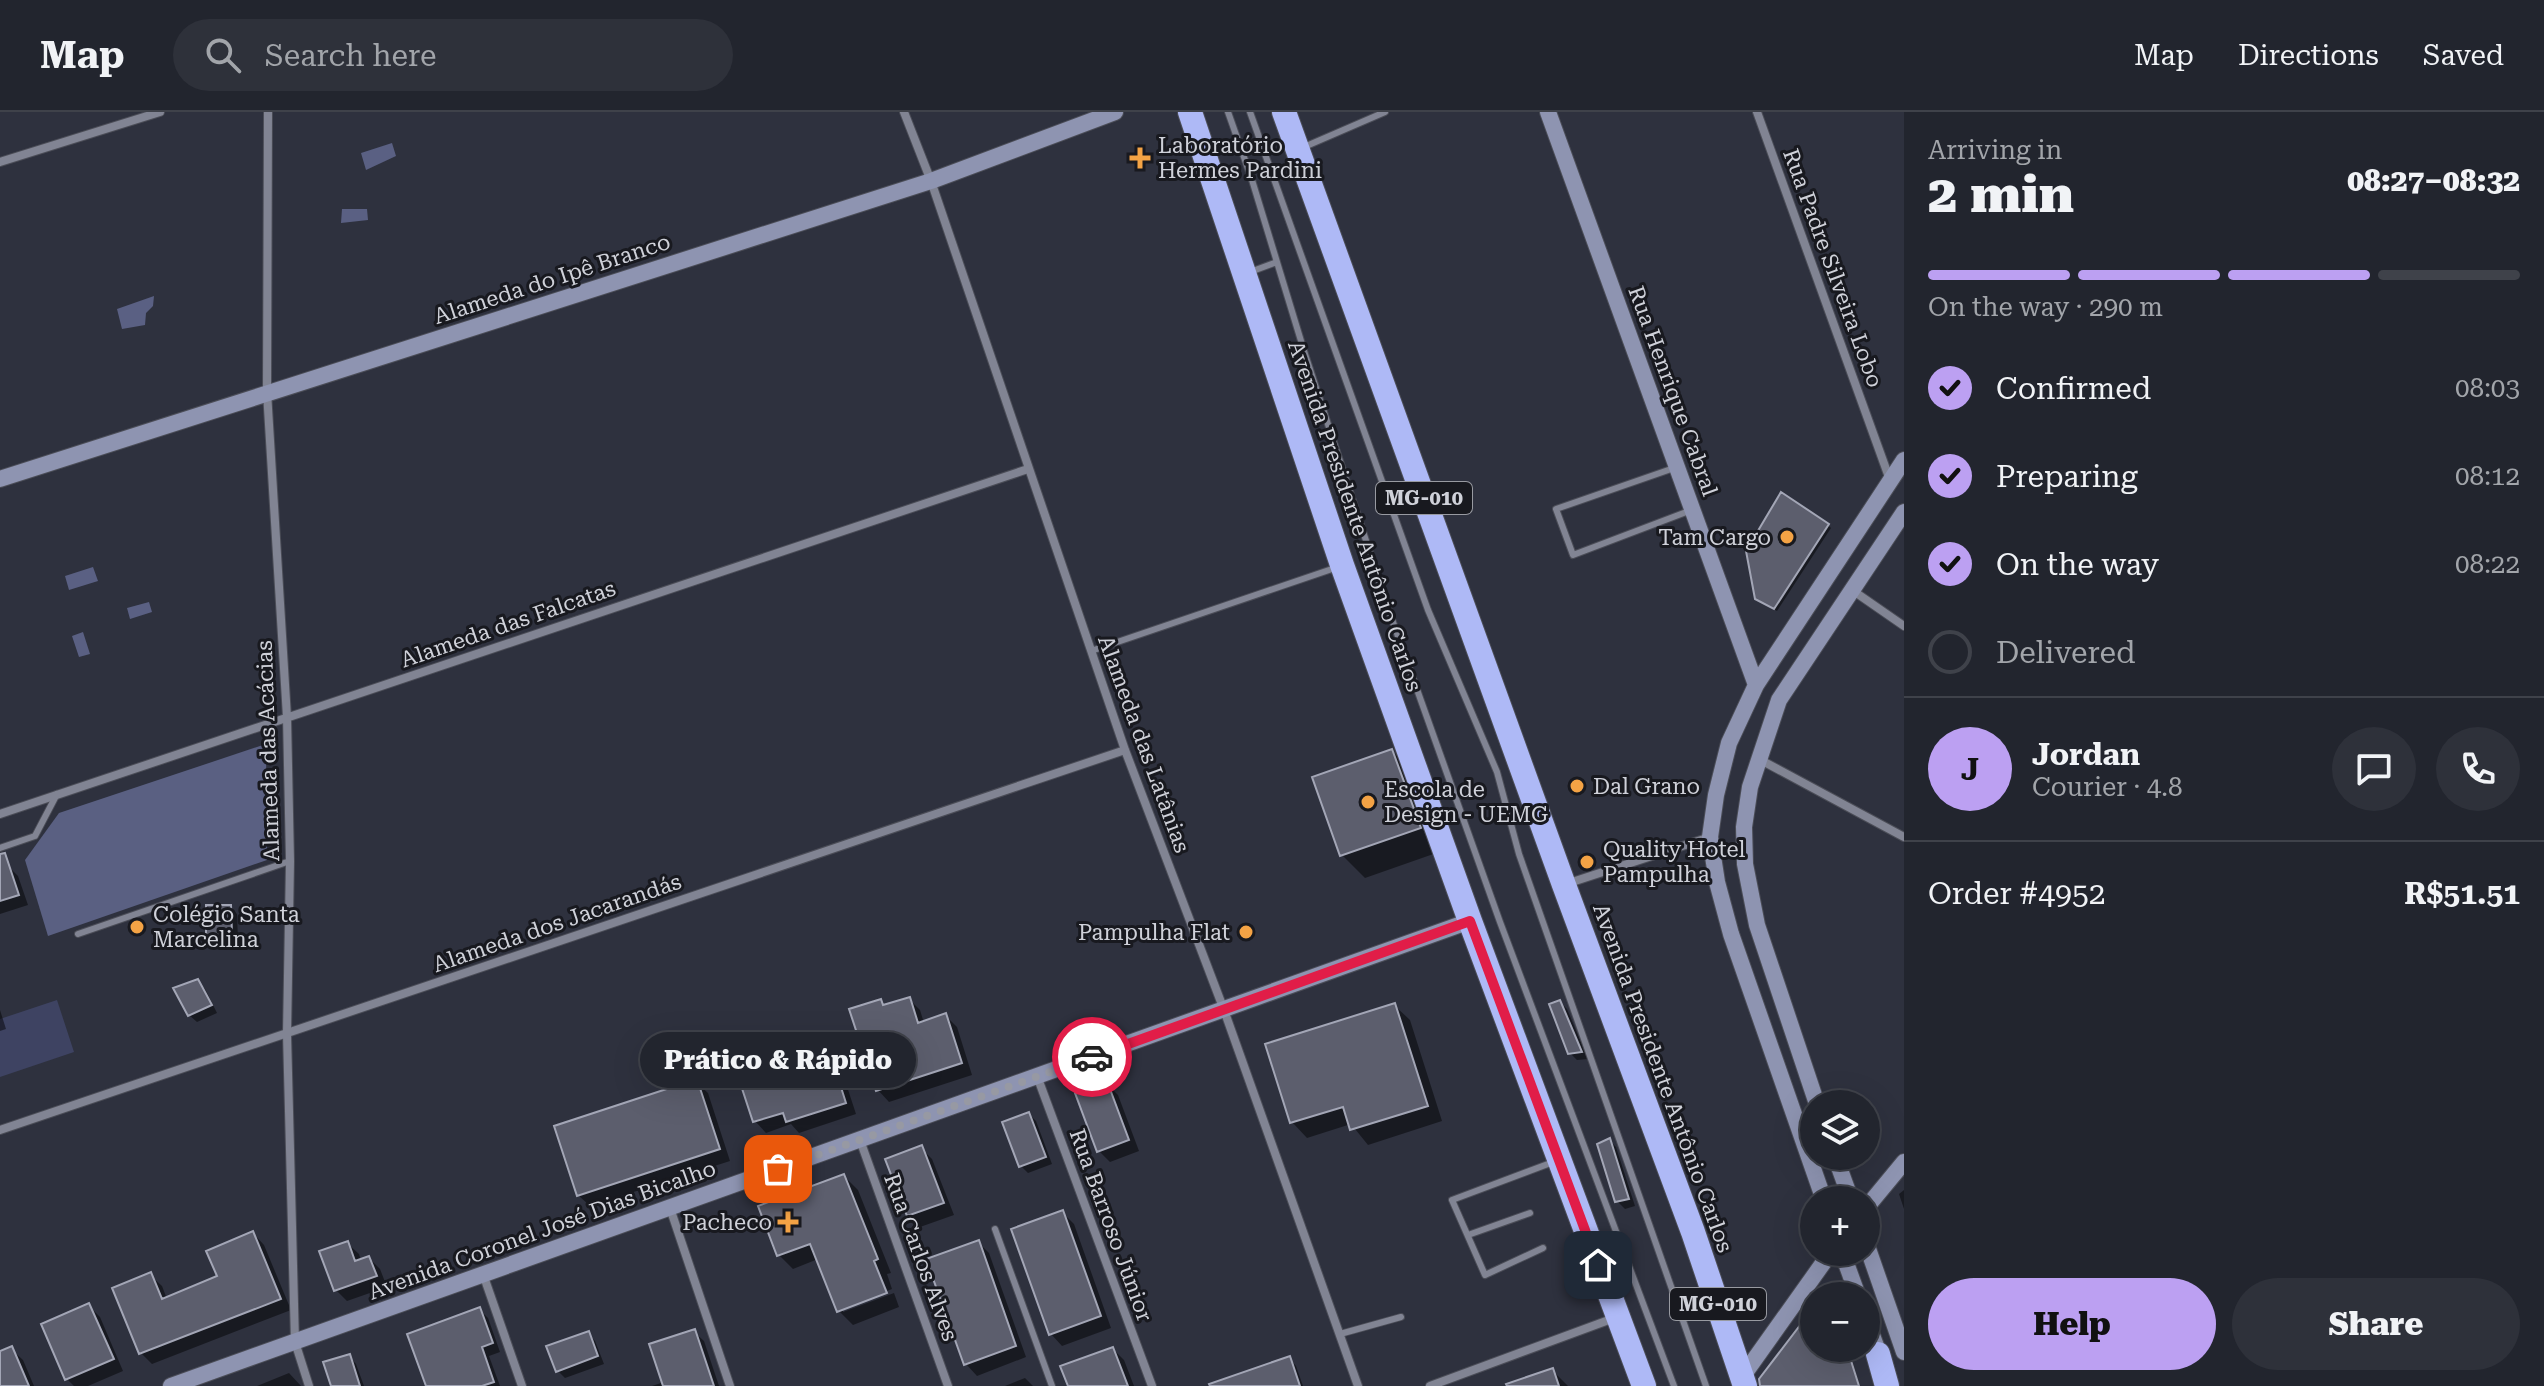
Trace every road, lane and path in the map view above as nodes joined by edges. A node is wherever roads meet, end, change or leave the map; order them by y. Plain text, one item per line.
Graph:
1 (160, 112) edge
2 (268, 112) edge
3 (904, 112) edge
4 (1115, 112) edge
5 (1190, 112) edge
6 (1228, 112) edge
7 (1250, 112) edge
8 (1284, 112) edge
9 (1385, 112) edge
10 (1548, 112) edge
11 (1757, 112) edge
12 (1297, 150) junction
13 (0, 162) edge
14 (931, 181) junction
15 (1277, 262) junction
16 (1244, 274) junction
17 (267, 392) junction
18 (1904, 460) edge
19 (1677, 467) junction
20 (1028, 469) junction
21 (0, 479) edge
22 (1891, 481) junction
23 (1693, 509) junction
24 (1904, 512) edge
25 (1342, 565) junction
26 (1852, 590) junction
27 (1904, 626) edge
28 (1091, 651) junction
29 (1756, 685) junction
30 (287, 717) junction
31 (1125, 750) junction
32 (1757, 758) junction
33 (57, 794) junction
34 (0, 814) edge
35 (1710, 837) junction
36 (1904, 837) edge
37 (0, 848) edge
38 (290, 861) junction
39 (1564, 885) junction
40 (1470, 921) junction
41 (78, 934) dead end
42 (1224, 1010) junction
43 (287, 1034) junction
44 (1037, 1076) junction
45 (1812, 1090) edge
46 (0, 1130) edge
47 (860, 1140) junction
48 (1559, 1160) junction
49 (1904, 1162) edge
50 (1819, 1186) edge
51 (1880, 1191) edge
52 (670, 1208) junction
53 (1530, 1213) dead end
54 (995, 1229) dead end
55 (1468, 1235) junction
56 (1543, 1248) dead end
57 (1822, 1266) edge
58 (1874, 1266) edge
59 (483, 1274) junction
60 (1401, 1317) dead end
61 (1618, 1317) junction
62 (1340, 1334) junction
63 (295, 1342) junction
64 (1904, 1352) edge
65 (1880, 1360) edge
66 (1744, 1381) edge
67 (171, 1386) edge
68 (309, 1386) edge
69 (522, 1386) edge
70 (730, 1386) edge
71 (948, 1386) edge
72 (1052, 1386) edge
73 (1152, 1386) edge
74 (1358, 1386) edge
75 (1430, 1386) edge
76 (1644, 1386) edge
77 (1674, 1386) edge
78 (1706, 1386) edge
79 (1889, 1386) edge

1 - 13 street
2 - 17 street, Alameda das Acácias
3 - 14 street, Alameda das Latânias
4 - 14 street, Alameda do Ipê Branco
5 - 16 highway, Avenida Presidente Antônio Carlos
6 - 15 lane
7 - 78 lane
8 - 12 highway, Avenida Presidente Antônio Carlos / MG-010
9 - 12 lane
10 - 19 street, Rua Henrique Cabral
11 - 22 street, Rua Padre Silveira Lobo
12 - 39 highway, Avenida Presidente Antônio Carlos / MG-010
14 - 17 street, Alameda do Ipê Branco
14 - 20 street, Alameda das Latânias
15 - 16 lane
15 - 77 lane
16 - 25 highway, Avenida Presidente Antônio Carlos
17 - 21 street, Alameda do Ipê Branco
17 - 30 street, Alameda das Acácias
18 - 22 street
19 - 23 street, Rua Henrique Cabral
19 - 23 lane
20 - 28 street, Alameda das Latânias
20 - 30 street, Alameda das Falcatas
22 - 29 street
23 - 29 street, Rua Henrique Cabral
24 - 26 street
25 - 28 lane
25 - 40 highway, Avenida Presidente Antônio Carlos
26 - 27 street
26 - 32 street
28 - 31 street, Alameda das Latânias
29 - 35 street
30 - 33 street, Alameda das Falcatas
30 - 38 street, Alameda das Acácias
31 - 42 street, Alameda das Latânias
31 - 43 street, Alameda dos Jacarandás
32 - 36 street
32 - 45 street
33 - 34 street, Alameda das Falcatas
33 - 37 lane
35 - 39 street
35 - 50 street
38 - 41 lane
38 - 43 street, Alameda das Acácias
39 - 66 highway, Avenida Presidente Antônio Carlos / MG-010
40 - 42 street, Avenida Coronel José Dias Bicalho
40 - 48 highway, Avenida Presidente Antônio Carlos
42 - 44 street, Avenida Coronel José Dias Bicalho
42 - 62 street, Alameda das Latânias
43 - 46 street, Alameda dos Jacarandás
43 - 63 street, Alameda das Acácias
44 - 47 street, Avenida Coronel José Dias Bicalho
44 - 73 street, Rua Barroso Júnior
47 - 52 street, Avenida Coronel José Dias Bicalho
47 - 71 street, Rua Carlos Alves
48 - 55 lane
48 - 61 highway, Avenida Presidente Antônio Carlos
49 - 51 street
52 - 59 street, Avenida Coronel José Dias Bicalho
52 - 70 street
53 - 55 lane
54 - 72 lane
55 - 56 lane
57 - 66 street
58 - 64 street
59 - 63 street, Avenida Coronel José Dias Bicalho
59 - 69 street
60 - 62 lane
61 - 75 street
61 - 76 highway, Avenida Presidente Antônio Carlos
62 - 74 street, Alameda das Latânias
63 - 67 street, Avenida Coronel José Dias Bicalho
63 - 68 street, Alameda das Acácias
65 - 79 highway

